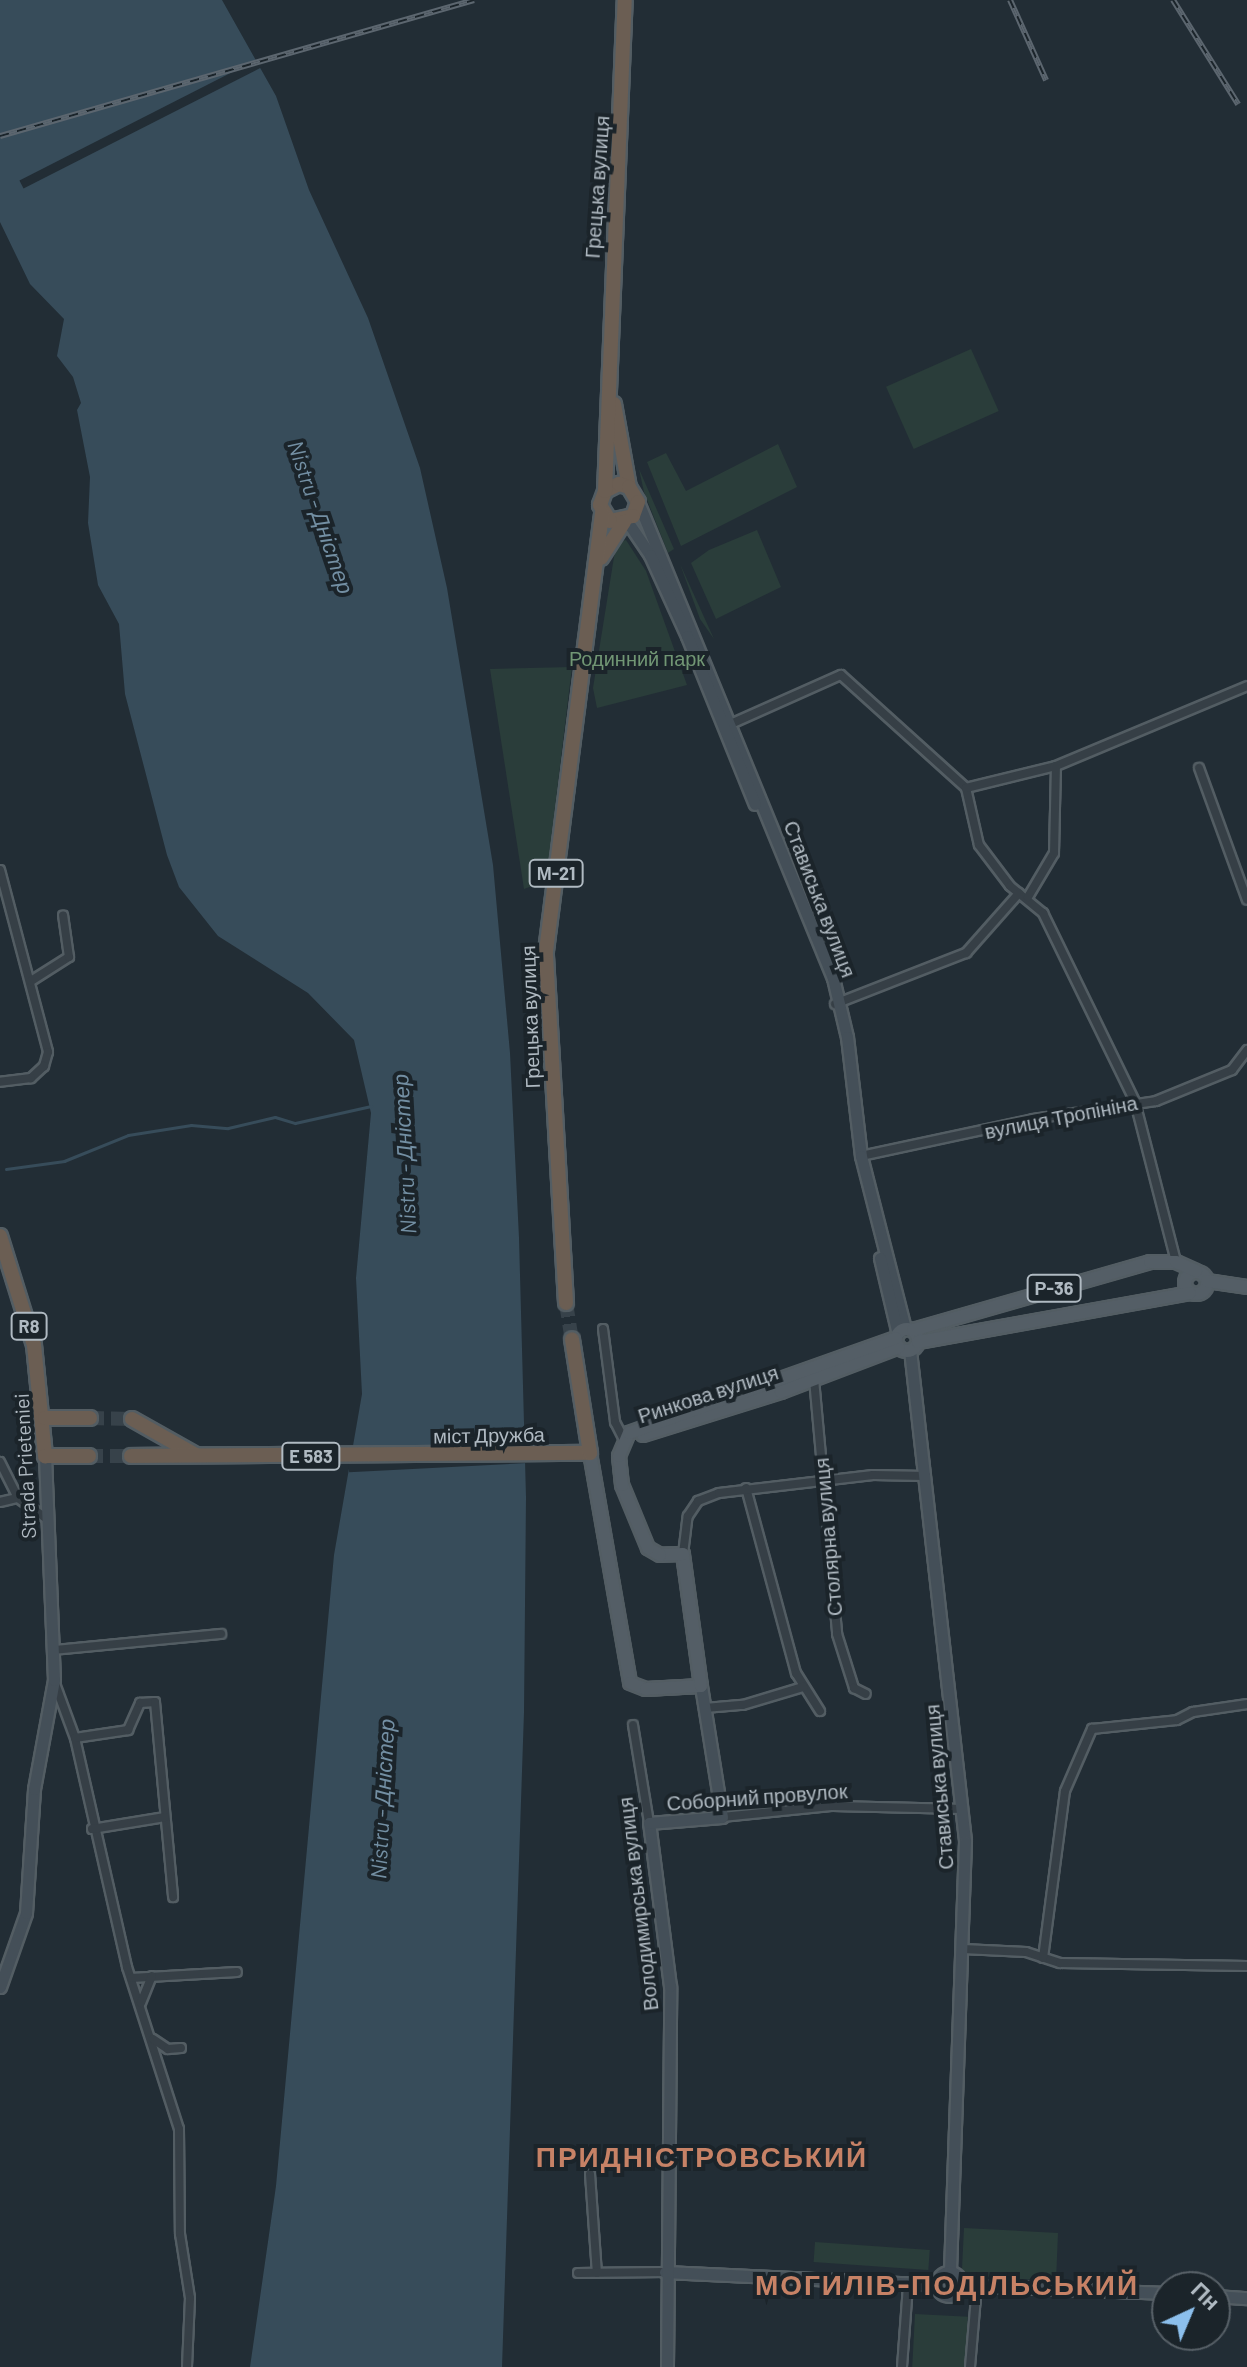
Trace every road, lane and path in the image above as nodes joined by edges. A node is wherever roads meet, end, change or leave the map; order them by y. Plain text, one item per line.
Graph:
1 (625, 0) edge
2 (608, 376) junction
3 (629, 487) junction
4 (605, 491) junction
5 (638, 502) junction
6 (602, 513) junction
7 (626, 521) junction
8 (598, 561) junction
9 (1247, 686) edge
10 (727, 725) junction
11 (1056, 766) junction
12 (1199, 768) dead end
13 (966, 788) junction
14 (0, 870) edge
15 (1023, 895) junction
16 (1247, 900) edge
17 (63, 915) dead end
18 (31, 981) junction
19 (837, 1004) junction
20 (1247, 1050) edge
21 (0, 1082) edge
22 (1135, 1102) junction
23 (861, 1156) junction
24 (0, 1236) edge
25 (1176, 1262) junction
26 (1196, 1271) junction
27 (1207, 1281) junction
28 (1247, 1287) edge
29 (1190, 1293) junction
30 (566, 1303) tunnel mouth
31 (603, 1329) dead end
32 (572, 1339) tunnel mouth
33 (906, 1339) junction
34 (813, 1374) junction
35 (45, 1418) junction
36 (90, 1418) tunnel mouth
37 (132, 1419) tunnel mouth
38 (625, 1442) junction
39 (590, 1453) junction
40 (45, 1456) junction
41 (89, 1456) tunnel mouth
42 (131, 1456) tunnel mouth
43 (200, 1457) junction
44 (0, 1462) edge
45 (926, 1476) junction
46 (823, 1482) junction
47 (746, 1488) junction
48 (18, 1498) junction
49 (0, 1502) edge
50 (48, 1520) junction
51 (683, 1554) junction
52 (221, 1634) dead end
53 (54, 1650) junction
54 (54, 1680) junction
55 (701, 1686) junction
56 (803, 1687) junction
57 (866, 1694) dead end
58 (1247, 1704) edge
59 (705, 1708) junction
60 (820, 1711) dead end
61 (633, 1725) dead end
62 (75, 1738) junction
63 (963, 1809) junction
64 (165, 1817) junction
65 (722, 1817) junction
66 (649, 1823) junction
67 (92, 1829) junction
68 (173, 1897) dead end
69 (963, 1949) junction
70 (1043, 1958) junction
71 (1247, 1966) edge
72 (237, 1972) dead end
73 (153, 1976) junction
74 (131, 1978) junction
75 (0, 1987) edge
76 (141, 2009) junction
77 (149, 2031) junction
78 (181, 2048) dead end
79 (590, 2174) dead end
80 (665, 2272) junction
81 (950, 2272) junction
82 (578, 2273) dead end
83 (597, 2273) junction
84 (908, 2285) junction
85 (937, 2285) junction
86 (961, 2285) junction
87 (977, 2286) junction
88 (1151, 2292) edge
89 (187, 2367) edge
90 (667, 2367) edge
91 (902, 2367) edge
92 (970, 2367) edge

1 - 2 highway, Грецька вулиця / М-21
2 - 3 highway, Грецька вулиця / М-21
2 - 4 highway, Грецька вулиця / М-21
3 - 4 highway
3 - 5 highway, М-21
4 - 6 highway, М-21
5 - 7 highway, М-21
5 - 10 main road, Стависька вулиця
6 - 7 highway
6 - 8 highway, Грецька вулиця / М-21
7 - 8 highway, Грецька вулиця / М-21
7 - 10 main road, Стависька вулиця
8 - 30 highway, Грецька вулиця / М-21
9 - 11 street
10 - 13 street
10 - 19 main road, Стависька вулиця
11 - 13 street
11 - 15 street
12 - 16 street
13 - 15 street
14 - 18 street
15 - 19 street
15 - 22 street
17 - 18 street
18 - 21 street
19 - 23 main road, Стависька вулиця
19 - 33 main road, Стависька вулиця
20 - 22 street, вулиця Тропініна
22 - 23 street, вулиця Тропініна
22 - 25 street
23 - 33 main road, Стависька вулиця
24 - 35 highway, Strada Prieteniei / R8
25 - 26 main road, Ринкова вулиця / Р-36
25 - 33 main road, Ринкова вулиця / Р-36
26 - 27 main road, Ринкова вулиця / Р-36
26 - 29 main road
27 - 28 main road
27 - 29 main road, Ринкова вулиця / Р-36
29 - 33 main road, Ринкова вулиця / Р-36
31 - 38 street
32 - 39 highway
33 - 34 main road, Ринкова вулиця / Р-36
33 - 45 main road, Стависька вулиця
34 - 38 main road, Ринкова вулиця / Р-36
34 - 46 street, Столярна вулиця
35 - 36 highway
35 - 40 highway, Strada Prieteniei / R8
37 - 43 highway, E 583
38 - 51 main road
39 - 43 highway, міст Дружба / E 583
39 - 55 main road
40 - 41 highway
40 - 50 main road, Strada Prieteniei
42 - 43 highway, E 583
44 - 48 street
45 - 46 street
45 - 63 main road, Стависька вулиця
46 - 47 street
46 - 57 street, Столярна вулиця
47 - 51 street
47 - 56 street
48 - 49 street
48 - 50 street
50 - 53 main road, Strada Prieteniei
51 - 55 main road
52 - 53 street
53 - 54 main road, Strada Prieteniei
54 - 62 street, Strada Prieteniei
54 - 75 main road
55 - 59 main road
56 - 59 street
56 - 60 street
58 - 70 street
59 - 65 main road
61 - 66 street, Володимирська вулиця
62 - 64 street
62 - 67 street, Strada Prieteniei
63 - 65 street, Соборний провулок
63 - 69 main road, Стависька вулиця
64 - 67 street
64 - 68 street
65 - 66 main road, Соборний провулок
66 - 80 main road, Володимирська вулиця
67 - 74 street, Strada Prieteniei
69 - 70 street
69 - 81 main road, Стависька вулиця
70 - 71 street
72 - 73 street
73 - 74 street
73 - 76 street
74 - 76 street, Strada Prieteniei
76 - 77 street, Strada Prieteniei
77 - 78 street
77 - 89 street, Strada Prieteniei
79 - 83 street
80 - 83 street
80 - 84 main road
80 - 90 main road, Володимирська вулиця
81 - 85 main road
81 - 86 main road
82 - 83 street
84 - 85 main road
84 - 91 street
85 - 86 main road
86 - 87 main road
87 - 88 main road
87 - 92 street

